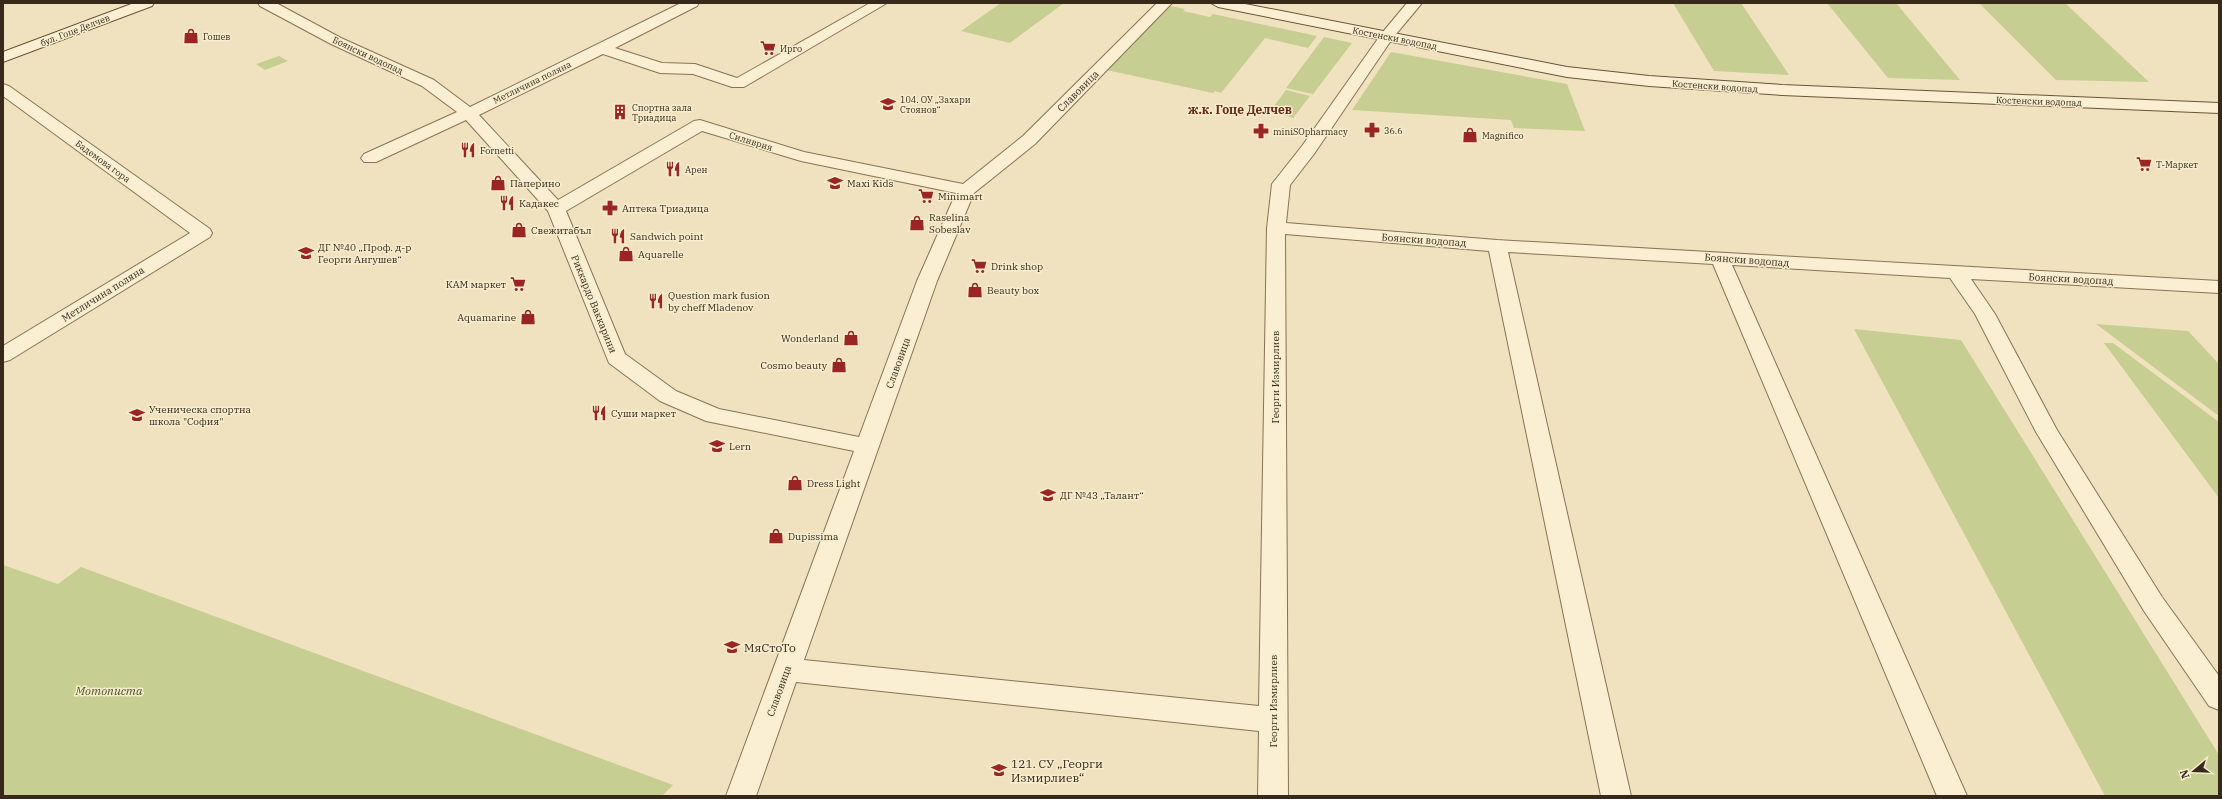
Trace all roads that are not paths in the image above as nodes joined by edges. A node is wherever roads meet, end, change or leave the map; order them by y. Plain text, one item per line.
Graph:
1 (147, 3) edge
2 (265, 3) edge
3 (692, 3) edge
4 (880, 3) edge
5 (1165, 3) edge
6 (1218, 3) edge
7 (1415, 3) edge
8 (1387, 36) junction
9 (601, 48) junction
10 (3, 57) edge
11 (3, 89) edge
12 (2219, 108) edge
13 (468, 113) junction
14 (370, 158) dead end
15 (966, 190) junction
16 (556, 209) junction
17 (1276, 228) junction
18 (203, 233) joint
19 (1497, 246) junction
20 (1720, 259) junction
21 (1957, 273) junction
22 (2219, 287) edge
23 (3, 355) edge
24 (867, 446) junction
25 (786, 670) junction
26 (2219, 698) edge
27 (1273, 720) junction
28 (741, 796) edge
29 (1273, 796) edge
30 (1616, 796) edge
31 (1952, 796) edge

1 - 10 street, бул. Гоце Делчев
2 - 13 street, Боянски водопад
3 - 9 street, Метличина поляна
4 - 9 street
5 - 15 street, Славовица
6 - 8 street, Костенски водопад
7 - 8 street, Георги Измирлиев
8 - 12 street, Костенски водопад
8 - 17 street, Георги Измирлиев
9 - 13 street, Метличина поляна
11 - 18 street, Бадемова гора
13 - 14 street, Метличина поляна
13 - 16 street, Риккардо Ваккарини
15 - 16 street, Силиврия
15 - 24 street, Славовица
16 - 24 street, Риккардо Ваккарини
17 - 19 street, Боянски водопад
17 - 27 street, Георги Измирлиев
18 - 23 street, Метличина поляна
19 - 20 street, Боянски водопад
19 - 30 street
20 - 21 street, Боянски водопад
20 - 31 street
21 - 22 street, Боянски водопад
21 - 26 street
24 - 25 street, Славовица
25 - 27 street
25 - 28 street, Славовица
27 - 29 street, Георги Измирлиев

